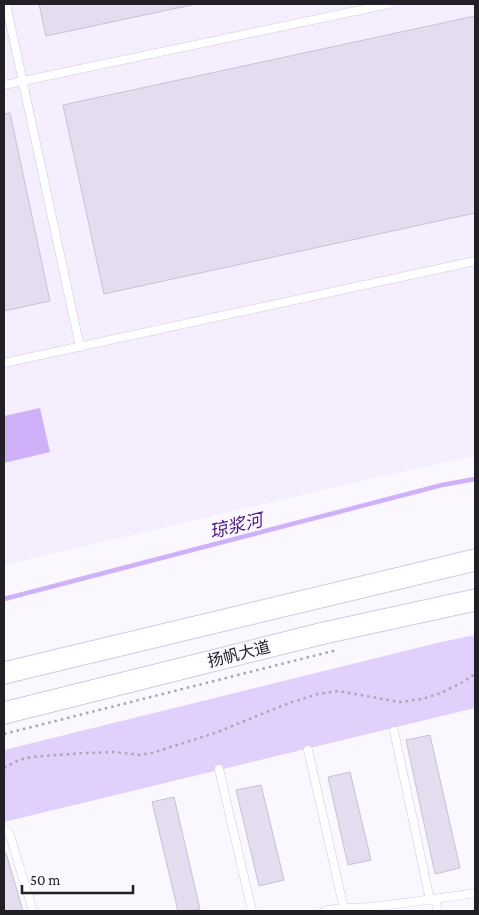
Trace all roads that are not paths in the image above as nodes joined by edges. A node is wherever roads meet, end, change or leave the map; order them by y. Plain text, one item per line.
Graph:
1 (6, 4) edge
2 (389, 4) edge
3 (22, 81) junction
4 (4, 85) edge
5 (475, 261) edge
6 (80, 347) junction
7 (4, 363) edge
8 (475, 560) edge
9 (475, 600) edge
10 (4, 673) edge
11 (4, 714) edge
12 (394, 731) dead end
13 (308, 750) dead end
14 (219, 769) dead end
15 (4, 829) edge
16 (475, 893) edge
17 (432, 899) junction
18 (402, 908) edge
19 (344, 909) junction
20 (364, 910) edge
21 (33, 911) edge
22 (252, 911) edge
23 (324, 911) edge
24 (438, 911) edge

1 - 3 lane
2 - 3 lane
3 - 4 lane
3 - 6 lane
5 - 6 lane
6 - 7 lane
8 - 10 main road
9 - 11 main road, 扬帆大道
12 - 17 lane
13 - 19 lane
14 - 22 lane
15 - 21 lane
16 - 17 lane
17 - 18 lane
17 - 24 lane
18 - 20 lane
19 - 20 lane
19 - 23 lane

